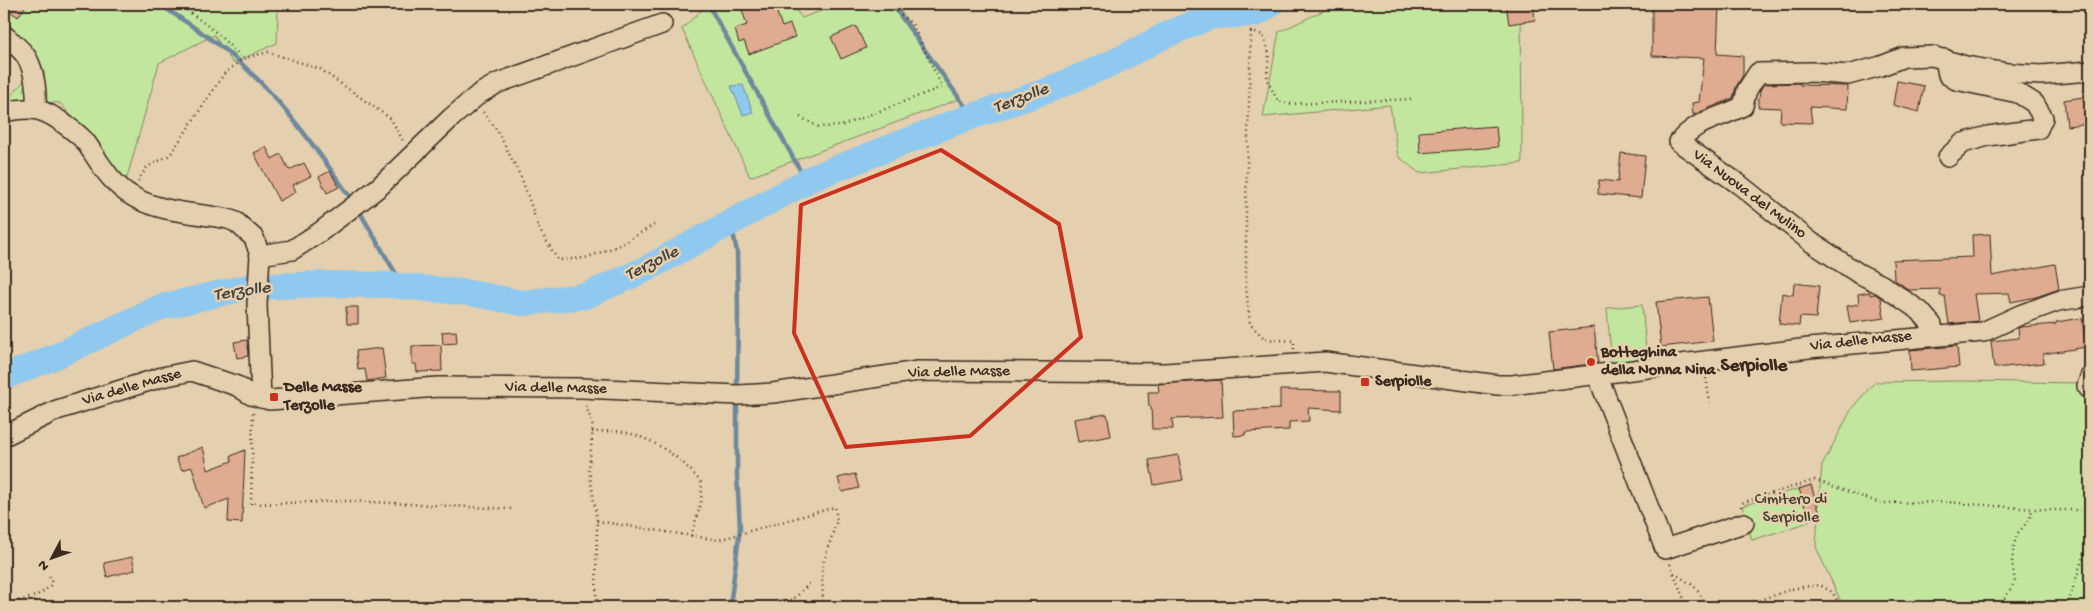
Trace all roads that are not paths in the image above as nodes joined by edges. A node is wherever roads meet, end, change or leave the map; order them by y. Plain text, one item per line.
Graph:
1 (662, 24) dead end
2 (4, 35) edge
3 (1944, 60) junction
4 (2090, 71) edge
5 (36, 109) junction
6 (4, 112) edge
7 (1948, 158) dead end
8 (260, 258) junction
9 (2090, 296) edge
10 (1934, 336) junction
11 (1597, 374) junction
12 (2090, 377) edge
13 (2090, 390) edge
14 (261, 398) junction
15 (4, 436) edge
16 (1744, 524) road end

1 - 8 street
2 - 5 street
3 - 4 street, Via Nuova del Mulino
3 - 7 street
3 - 10 street, Via Nuova del Mulino
5 - 6 street
5 - 8 street
8 - 14 street
9 - 10 street, Via delle Masse
10 - 11 street, Via delle Masse
11 - 14 street, Via delle Masse
11 - 16 street
12 - 13 street
14 - 15 street, Via delle Masse

